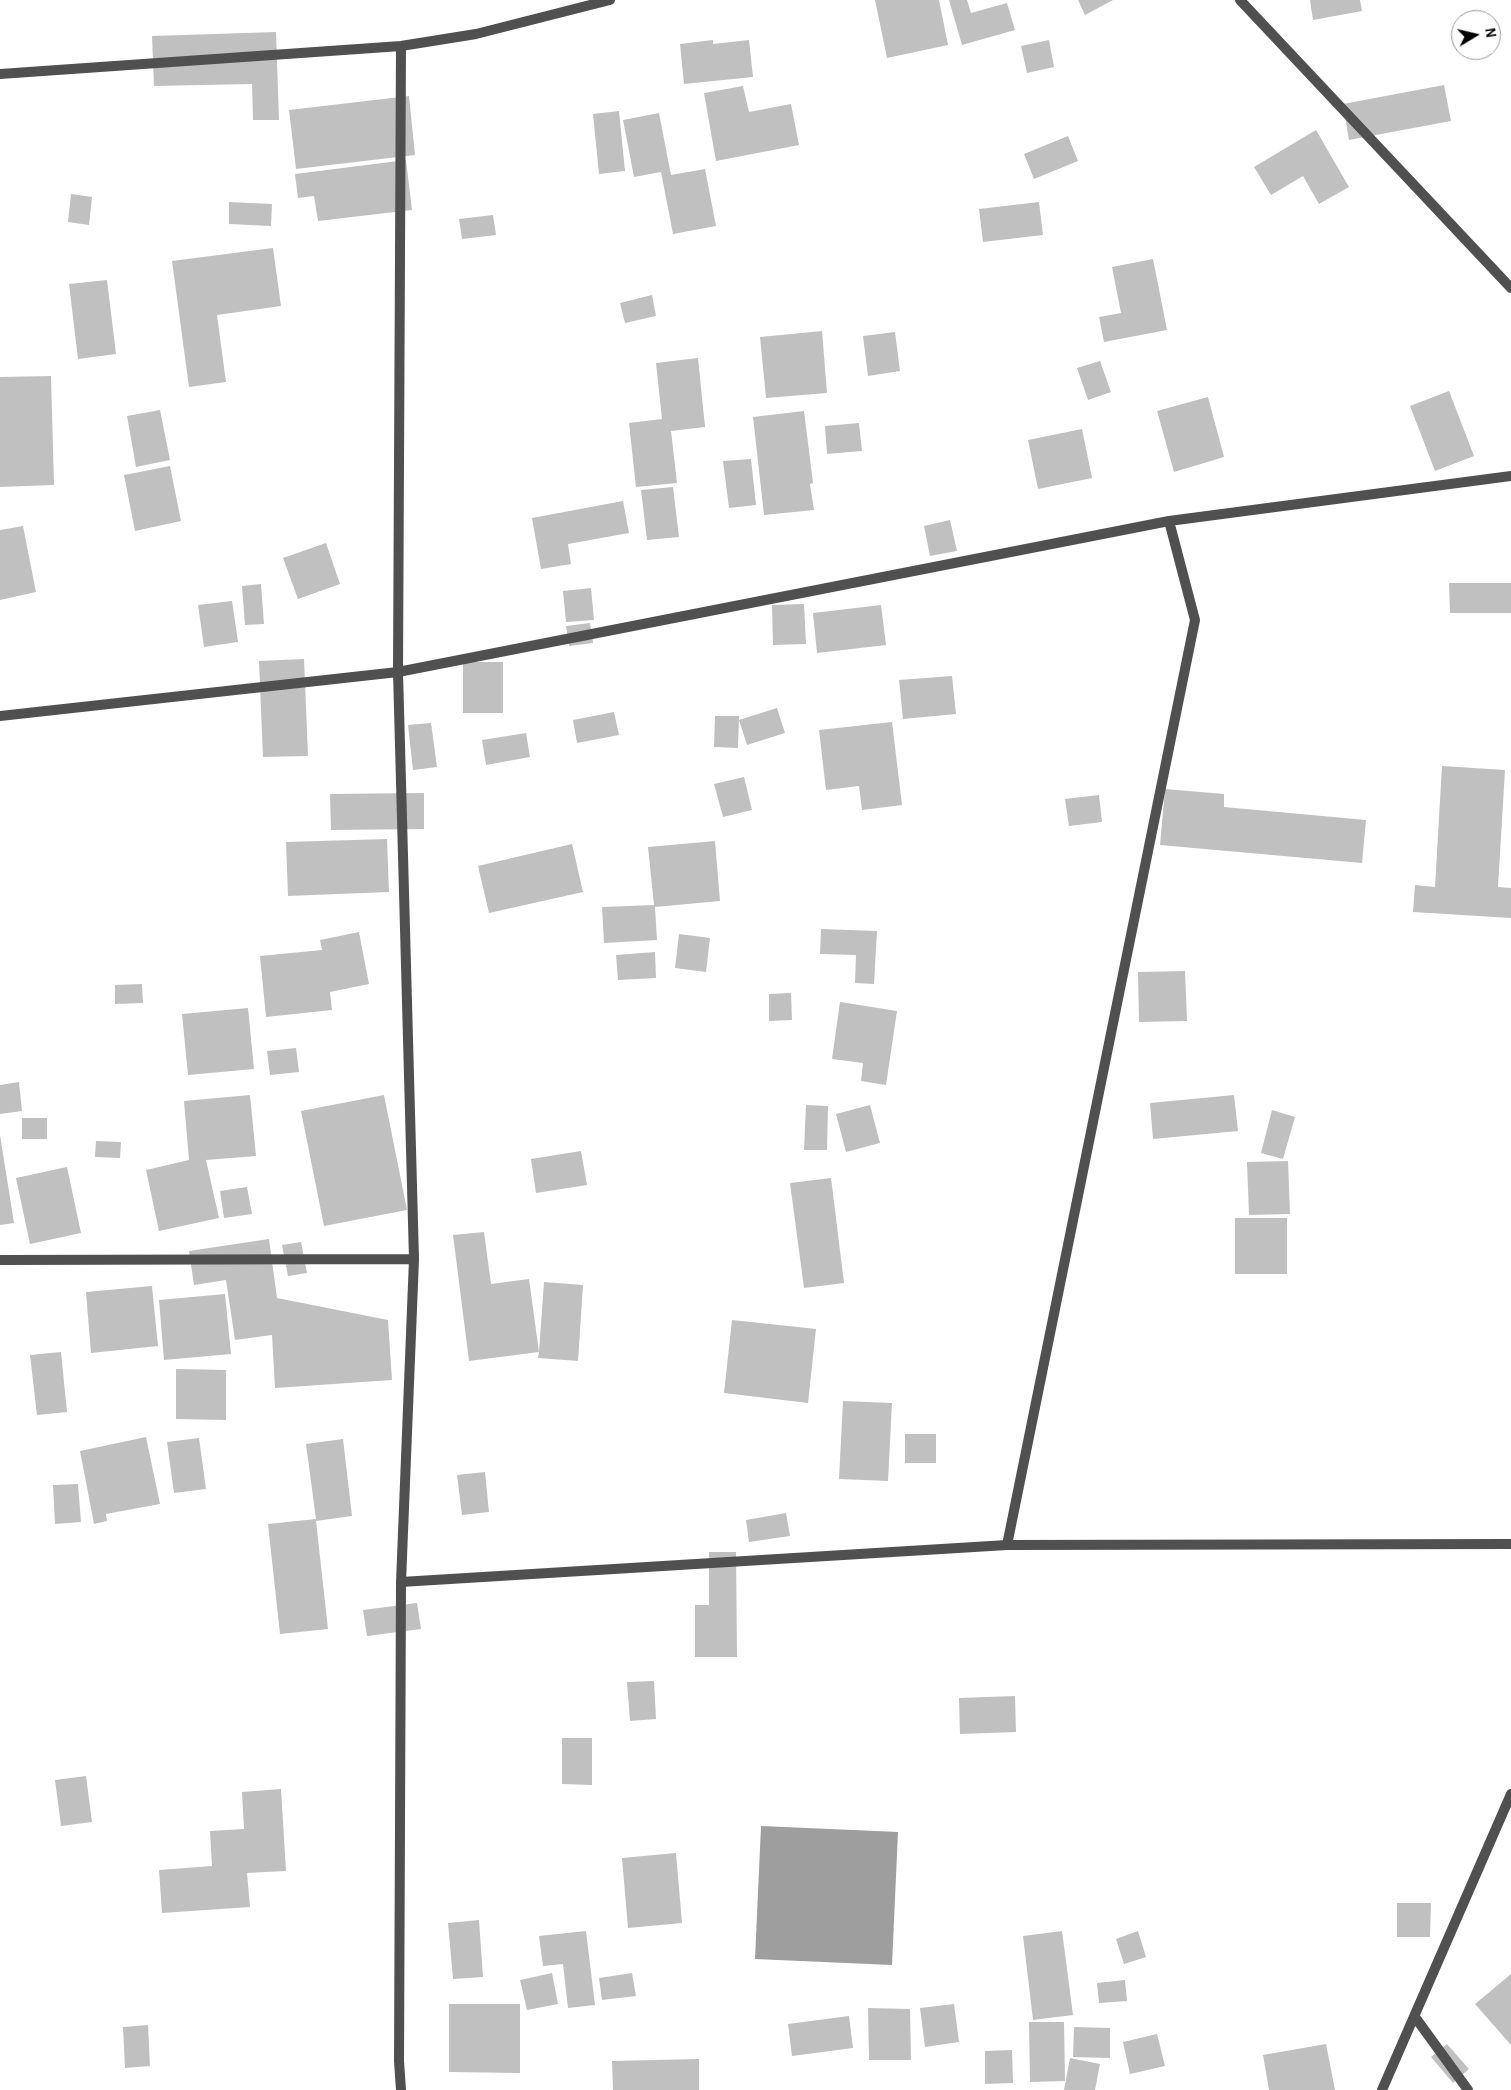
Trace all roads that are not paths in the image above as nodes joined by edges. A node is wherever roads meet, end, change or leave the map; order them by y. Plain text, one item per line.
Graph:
1 (610, 0) edge
2 (1240, 0) edge
3 (584, 3) edge
4 (401, 46) junction
5 (0, 74) edge
6 (1511, 288) edge
7 (1511, 476) edge
8 (1169, 521) junction
9 (398, 672) junction
10 (0, 716) edge
11 (414, 1259) junction
12 (0, 1260) edge
13 (1511, 1544) edge
14 (1007, 1545) junction
15 (401, 1582) junction
16 (1511, 1794) edge
17 (1415, 2017) junction
18 (401, 2090) edge
19 (1382, 2090) edge
20 (1468, 2090) edge

1 - 3 street
2 - 6 street
3 - 4 street
4 - 5 street
4 - 9 street
7 - 8 street
8 - 9 street
8 - 14 street
9 - 10 street
9 - 11 street
11 - 12 street
11 - 15 street
13 - 14 street
14 - 15 street
15 - 18 street
16 - 17 street
17 - 19 street
17 - 20 street

